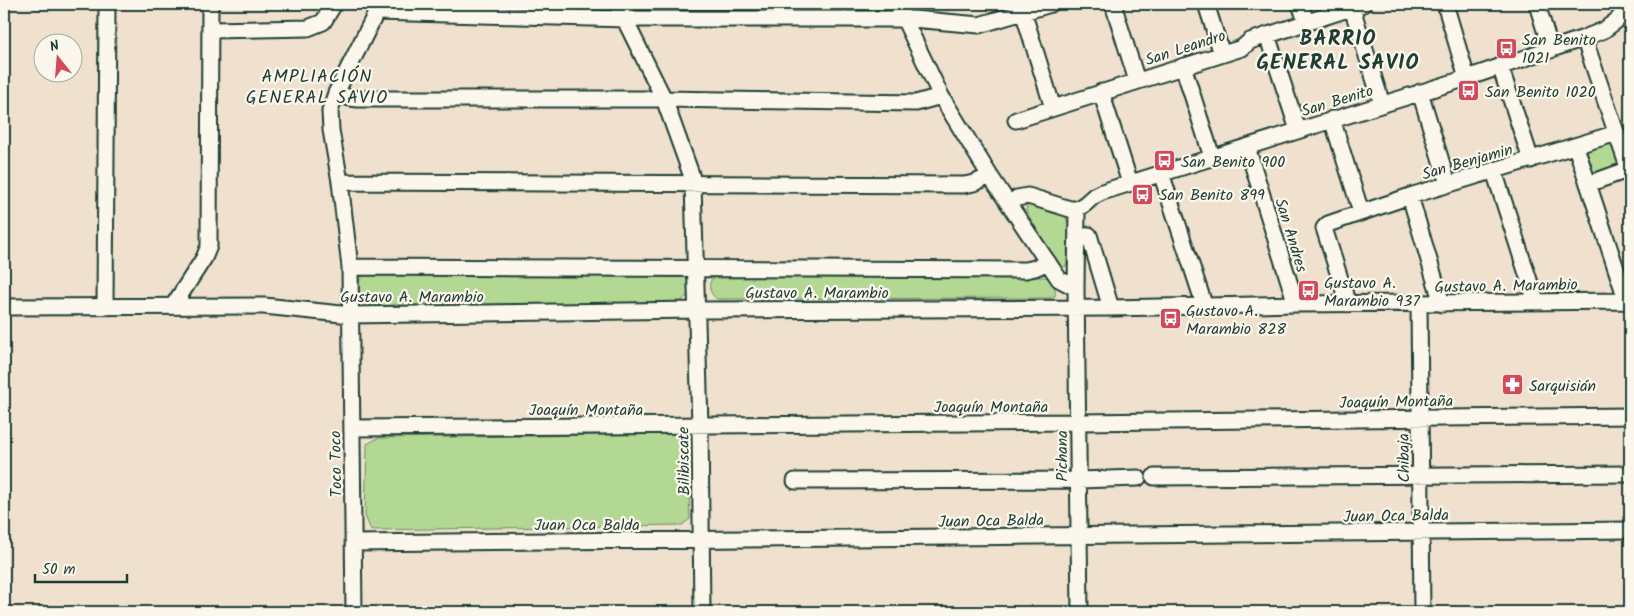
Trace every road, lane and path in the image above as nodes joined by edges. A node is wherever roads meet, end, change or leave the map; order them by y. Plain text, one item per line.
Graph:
1 (107, 4) edge
2 (210, 4) edge
3 (334, 4) edge
4 (617, 4) edge
5 (897, 4) edge
6 (1051, 4) edge
7 (1113, 4) edge
8 (1206, 4) edge
9 (1300, 4) edge
10 (1445, 4) edge
11 (1537, 4) edge
12 (1628, 5) edge
13 (1357, 6) edge
14 (379, 8) edge
15 (1022, 8) edge
16 (626, 19) junction
17 (904, 19) junction
18 (1306, 21) junction
19 (211, 30) junction
20 (1267, 35) junction
21 (1584, 38) junction
22 (1551, 50) junction
23 (1222, 54) junction
24 (1183, 66) junction
25 (1500, 66) junction
26 (1467, 78) junction
27 (1137, 81) junction
28 (1101, 92) junction
29 (1420, 92) junction
30 (336, 93) junction
31 (941, 96) junction
32 (664, 99) junction
33 (1382, 104) junction
34 (1053, 108) junction
35 (1332, 119) junction
36 (1016, 120) dead end
37 (1298, 130) junction
38 (1617, 133) junction
39 (1247, 147) junction
40 (1576, 147) junction
41 (1212, 158) junction
42 (1531, 160) junction
43 (1630, 169) edge
44 (1494, 171) junction
45 (1161, 173) junction
46 (990, 176) junction
47 (340, 182) junction
48 (1130, 183) junction
49 (693, 184) junction
50 (1448, 184) junction
51 (1588, 184) junction
52 (1410, 196) junction
53 (1009, 204) junction
54 (1076, 208) junction
55 (1362, 212) junction
56 (1089, 235) dead end
57 (1048, 262) junction
58 (350, 267) junction
59 (696, 268) junction
60 (1076, 288) junction
61 (1536, 302) junction
62 (1629, 302) edge
63 (1296, 304) junction
64 (1348, 304) junction
65 (1419, 304) junction
66 (1442, 304) junction
67 (105, 306) junction
68 (173, 306) junction
69 (1204, 306) junction
70 (4, 308) edge
71 (1076, 308) junction
72 (1111, 308) junction
73 (696, 310) junction
74 (351, 315) junction
75 (1630, 416) edge
76 (1420, 419) junction
77 (1078, 422) junction
78 (700, 425) junction
79 (352, 428) junction
80 (1630, 474) edge
81 (1421, 475) junction
82 (1138, 478) dead end
83 (1154, 478) dead end
84 (1078, 480) junction
85 (795, 481) dead end
86 (1630, 530) edge
87 (1422, 532) junction
88 (1079, 536) junction
89 (702, 541) junction
90 (353, 543) junction
91 (354, 612) edge
92 (702, 612) edge
93 (1080, 612) edge
94 (1422, 612) edge

1 - 67 street
2 - 19 street
3 - 19 street
4 - 16 street, Bilibiscate
5 - 17 street
6 - 15 street
7 - 27 street
8 - 23 street
9 - 18 street
10 - 26 street
11 - 22 street
12 - 21 street, San Benito
13 - 18 street, San Leandro
13 - 33 street
14 - 16 street
14 - 30 street, Toco Toco
15 - 17 street
15 - 34 street
16 - 17 street
16 - 32 street, Bilibiscate
17 - 31 street
18 - 20 street, San Leandro
19 - 68 street
20 - 23 street, San Leandro
20 - 37 street
21 - 22 street, San Benito
21 - 38 street
22 - 25 street, San Benito
23 - 24 street, San Leandro
24 - 27 street, San Leandro
24 - 41 street
25 - 26 street, San Benito
25 - 42 street
26 - 29 street, San Benito
27 - 28 street, San Leandro
28 - 34 street, San Leandro
28 - 48 street
29 - 33 street, San Benito
29 - 50 street
30 - 32 street
30 - 47 street, Toco Toco
31 - 32 street
31 - 46 street
32 - 49 street, Bilibiscate
33 - 35 street, San Benito
34 - 36 street, San Leandro
35 - 37 street, San Benito
35 - 55 street
37 - 39 street, San Benito
38 - 40 street, San Benjamin
38 - 43 street
39 - 41 street, San Benito
39 - 63 street, San Andres
40 - 42 street, San Benjamin
40 - 51 street
41 - 45 street, San Benito
42 - 44 street, San Benjamin
43 - 51 street
44 - 50 street, San Benjamin
44 - 61 street
45 - 48 street, San Benito
45 - 69 street
46 - 49 street
46 - 53 street
47 - 49 street
47 - 58 street, Toco Toco
48 - 54 street, San Benito
49 - 59 street, Bilibiscate
50 - 52 street, San Benjamin
51 - 62 street
52 - 55 street, San Benjamin
52 - 66 street
53 - 54 street
53 - 57 street
54 - 60 street, Pichana
55 - 64 street, San Benjamin
56 - 72 street
57 - 59 street
57 - 60 street
58 - 59 street
58 - 74 street, Toco Toco
59 - 73 street, Bilibiscate
60 - 71 street, Pichana
61 - 62 street, Gustavo A. Marambio
61 - 66 street, Gustavo A. Marambio
63 - 64 street, Gustavo A. Marambio
63 - 69 street, Gustavo A. Marambio
64 - 65 street, Gustavo A. Marambio
65 - 66 street, Gustavo A. Marambio
65 - 76 street, Chibaja
67 - 68 street, Gustavo A. Marambio
67 - 70 street, Gustavo A. Marambio
68 - 74 street, Gustavo A. Marambio
69 - 72 street, Gustavo A. Marambio
71 - 72 street, Gustavo A. Marambio
71 - 73 street, Gustavo A. Marambio
71 - 77 street, Pichana
73 - 74 street, Gustavo A. Marambio
73 - 78 street, Bilibiscate
74 - 79 street, Toco Toco
75 - 76 street, Joaquín Montaña
76 - 77 street, Joaquín Montaña
76 - 81 street, Chibaja
77 - 78 street, Joaquín Montaña
77 - 84 street, Pichana
78 - 79 street, Joaquín Montaña
78 - 89 street, Bilibiscate
79 - 90 street, Toco Toco
80 - 81 street
81 - 83 street
81 - 87 street, Chibaja
82 - 84 street
84 - 85 street
84 - 88 street, Pichana
86 - 87 street, Juan Oca Balda
87 - 88 street, Juan Oca Balda
87 - 94 street, Chibaja
88 - 89 street, Juan Oca Balda
88 - 93 street, Pichana
89 - 90 street, Juan Oca Balda
89 - 92 street, Bilibiscate
90 - 91 street, Toco Toco

